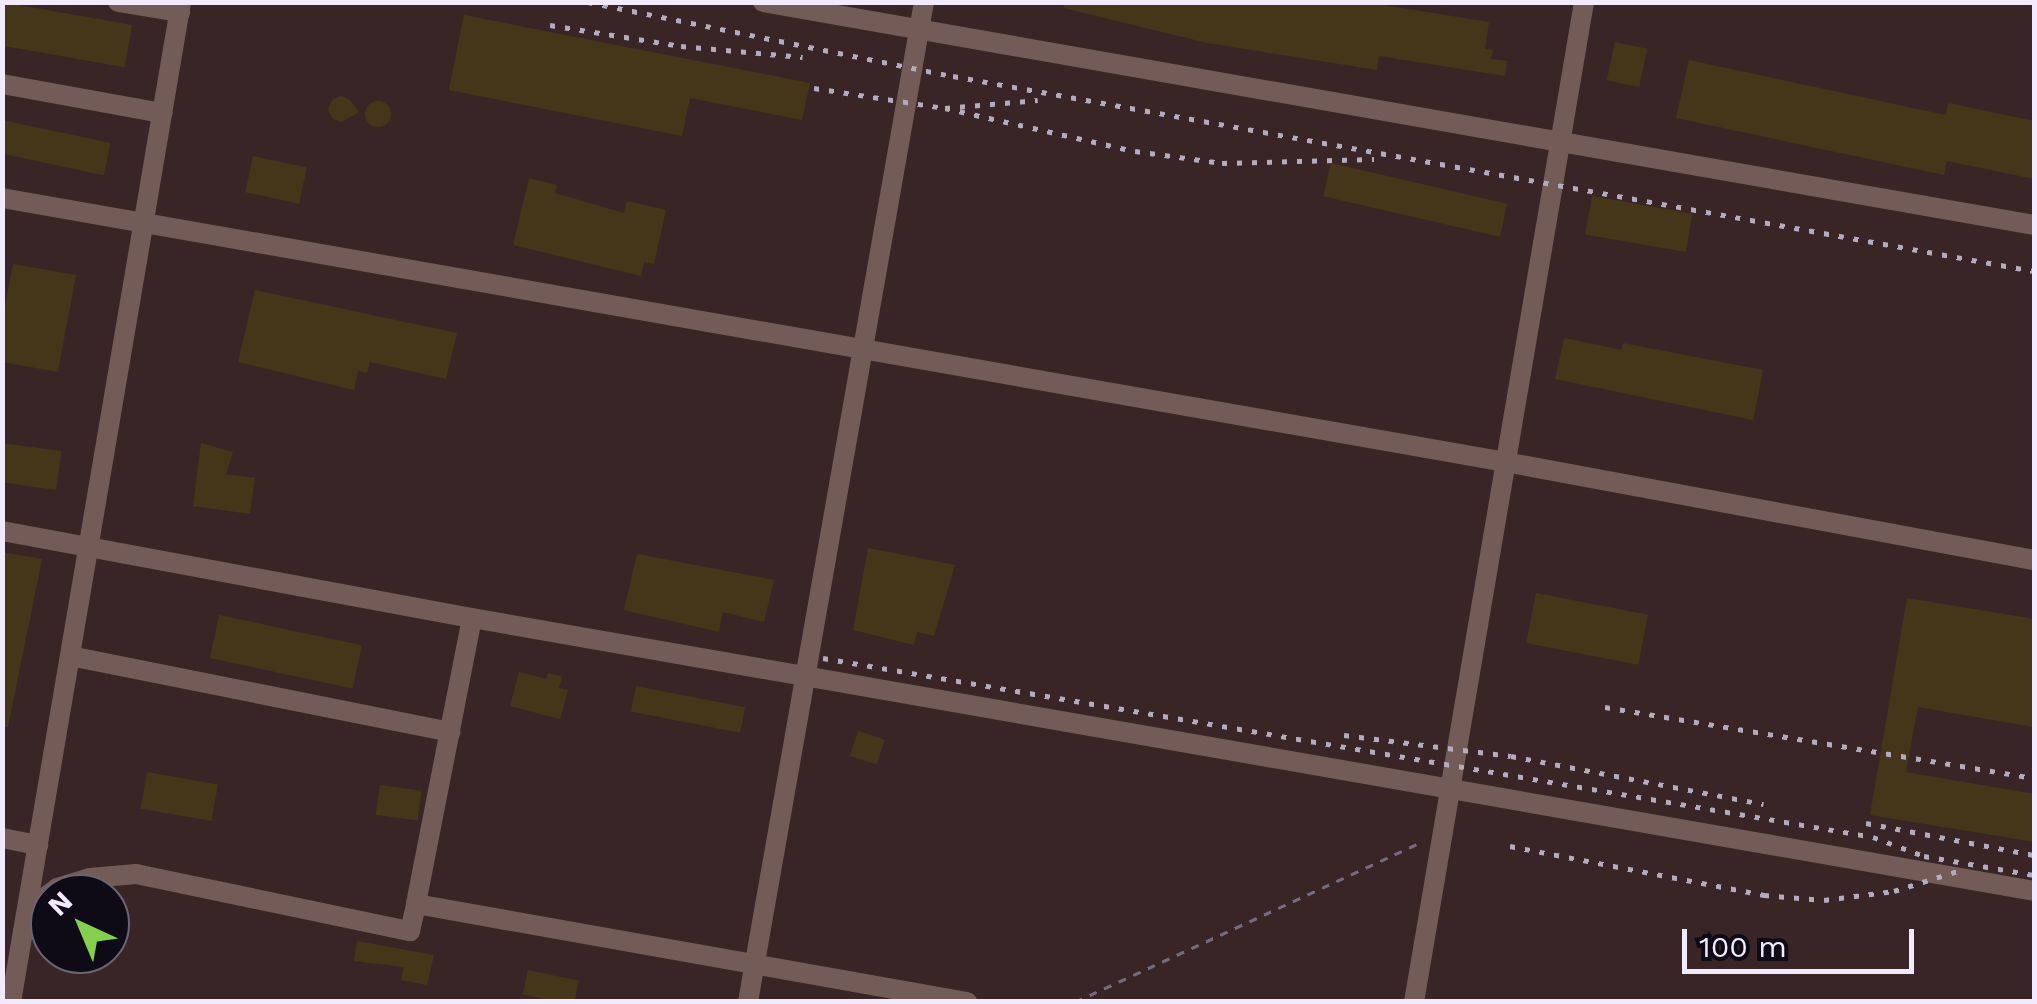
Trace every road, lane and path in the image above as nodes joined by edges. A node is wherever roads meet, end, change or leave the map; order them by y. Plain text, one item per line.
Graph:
1 (118, 2) edge
2 (763, 2) edge
3 (924, 2) edge
4 (1584, 2) edge
5 (180, 7) edge
6 (920, 30) junction
7 (2, 84) edge
8 (162, 114) junction
9 (1558, 142) junction
10 (2, 198) edge
11 (143, 222) junction
12 (2034, 225) edge
13 (863, 349) junction
14 (1505, 462) junction
15 (2, 531) edge
16 (88, 548) junction
17 (2034, 560) edge
18 (472, 618) junction
19 (70, 656) junction
20 (805, 676) junction
21 (450, 732) junction
22 (1450, 785) junction
23 (1443, 832) junction
24 (2, 838) edge
25 (38, 844) junction
26 (2034, 891) edge
27 (416, 904) junction
28 (26, 910) junction
29 (754, 966) junction
30 (11, 1002) edge
31 (748, 1002) edge
32 (967, 1002) edge
33 (1075, 1002) edge
34 (1414, 1002) edge

1 - 5 street
2 - 6 street
3 - 6 street
4 - 9 street
5 - 8 street
6 - 9 street
6 - 13 street
7 - 8 street
8 - 11 street
9 - 12 street
9 - 14 street
10 - 11 street
11 - 13 street
11 - 16 street
13 - 14 street
13 - 20 street
14 - 17 street
14 - 22 street
15 - 16 street
16 - 18 street
16 - 19 street
18 - 20 street
18 - 21 street
19 - 21 street
19 - 25 street
20 - 22 street
20 - 29 street
21 - 27 street
22 - 23 street
22 - 26 street
23 - 33 path
23 - 34 street
24 - 25 street
25 - 28 street
27 - 28 street
27 - 29 street
28 - 30 street
29 - 31 street
29 - 32 street

